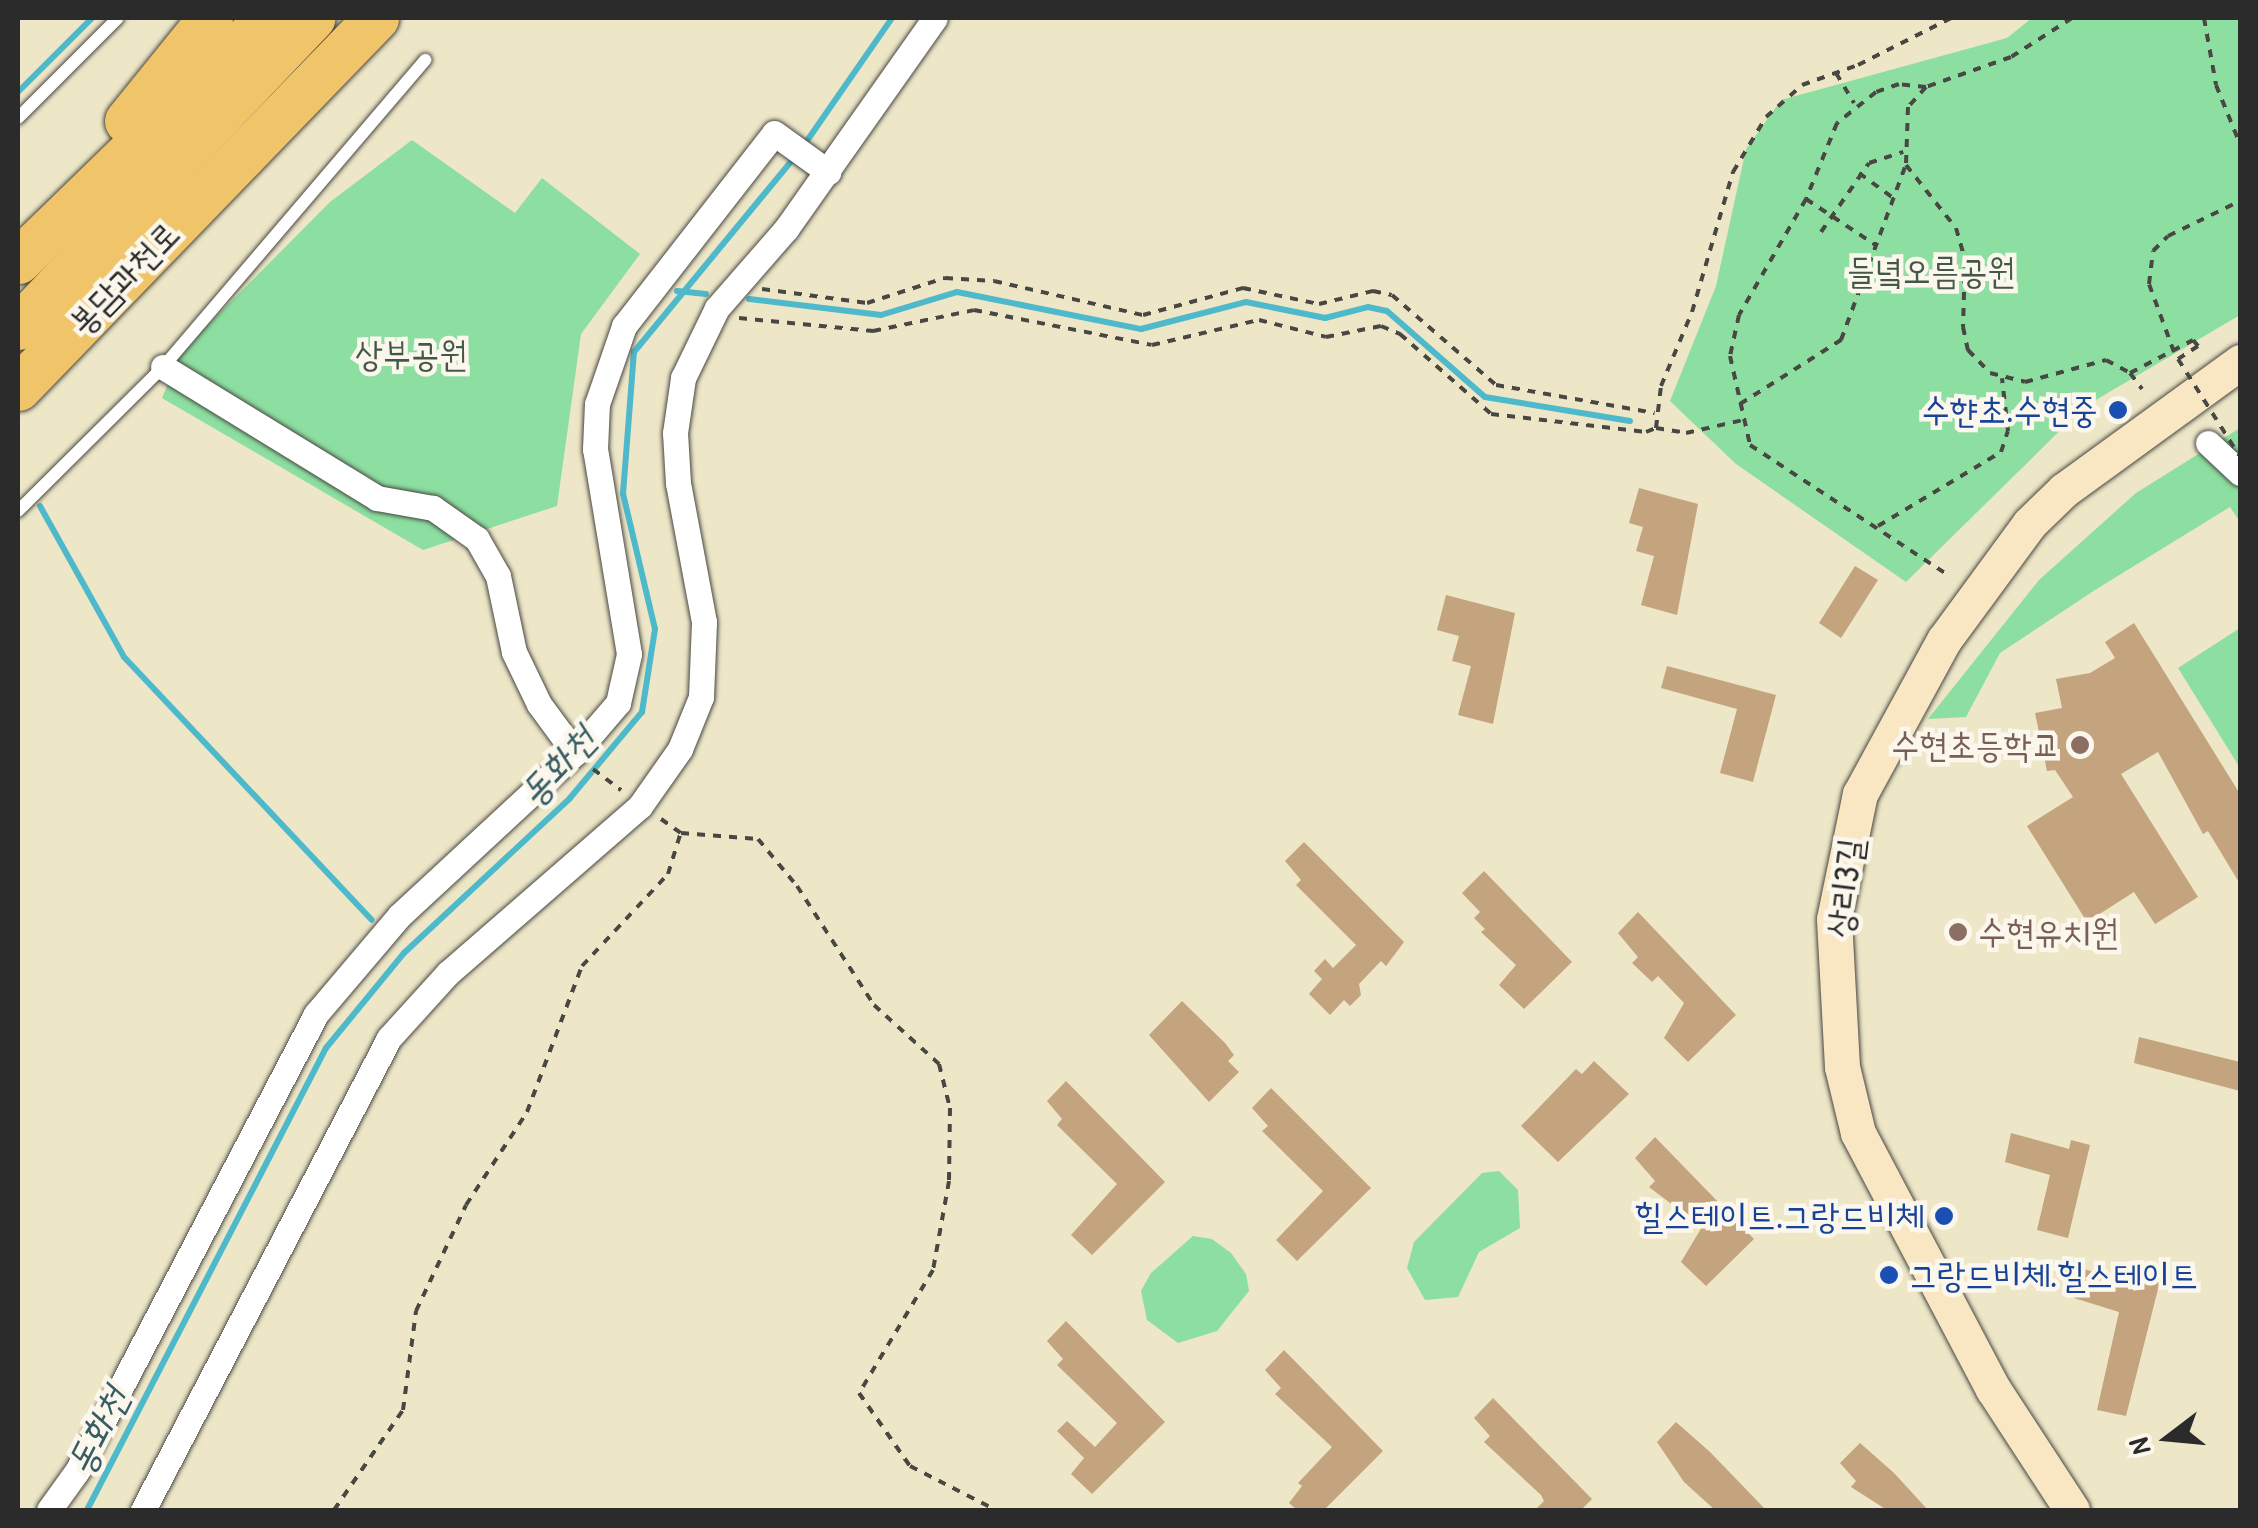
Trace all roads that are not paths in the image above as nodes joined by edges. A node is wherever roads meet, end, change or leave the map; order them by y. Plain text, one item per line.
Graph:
1 (118, 18) edge
2 (210, 18) edge
3 (226, 18) edge
4 (268, 18) edge
5 (312, 18) edge
6 (376, 18) edge
7 (935, 18) edge
8 (425, 60) dead end
9 (18, 118) edge
10 (154, 137) junction
11 (823, 170) junction
12 (18, 228) edge
13 (18, 262) edge
14 (18, 328) edge
15 (2240, 362) edge
16 (163, 367) junction
17 (18, 388) edge
18 (2208, 443) dead end
19 (2240, 464) edge
20 (18, 512) edge
21 (580, 758) junction
22 (49, 1510) edge
23 (144, 1510) edge
24 (2072, 1510) edge

1 - 9 lane
2 - 10 highway
3 - 10 highway
4 - 10 highway
5 - 10 highway
6 - 17 highway, 봉담과천로
7 - 11 street
8 - 16 lane
10 - 12 highway
10 - 13 highway
10 - 14 highway
11 - 21 street
11 - 23 street
15 - 24 street, 상리3길
16 - 20 lane
16 - 21 street
18 - 19 street
21 - 22 street

